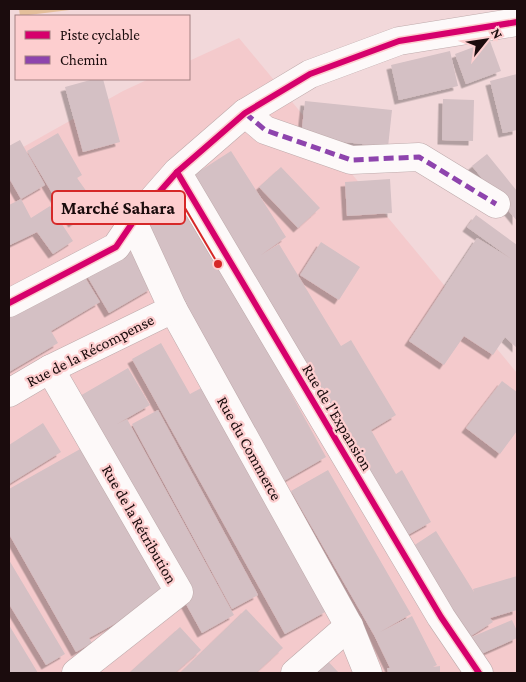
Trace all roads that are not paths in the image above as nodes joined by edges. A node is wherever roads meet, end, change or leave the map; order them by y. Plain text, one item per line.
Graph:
1 (517, 22) edge
2 (245, 114) junction
3 (177, 172) junction
4 (496, 204) dead end
5 (132, 222) junction
6 (9, 303) edge
7 (173, 309) junction
8 (50, 369) junction
9 (9, 393) edge
10 (349, 626) junction
11 (76, 673) edge
12 (295, 673) edge
13 (368, 673) edge
14 (479, 673) edge

1 - 2 street
2 - 3 street
2 - 4 street
3 - 5 street
3 - 14 street, Rue de l'Expansion
5 - 6 street
5 - 7 street, Rue du Commerce
7 - 8 street, Rue de la Récompense
7 - 10 street, Rue du Commerce
8 - 9 street, Rue de la Récompense
8 - 11 street, Rue de la Rétribution
10 - 12 street
10 - 13 street, Rue du Commerce

